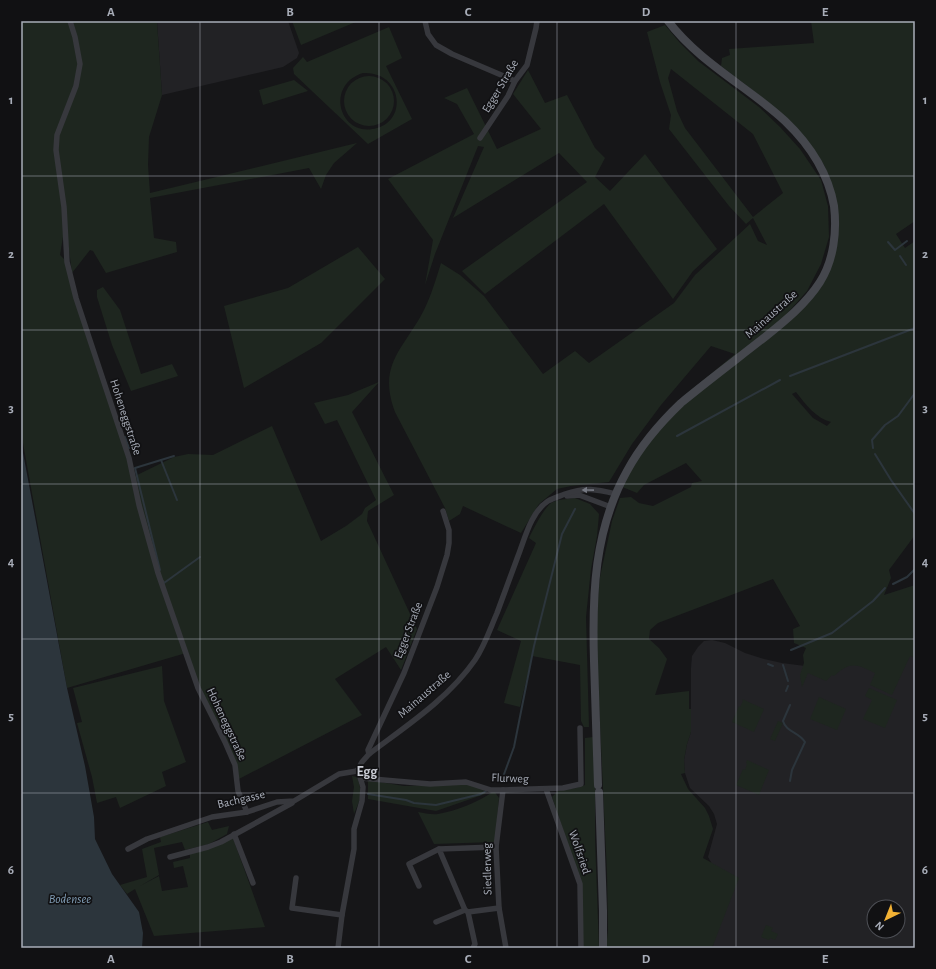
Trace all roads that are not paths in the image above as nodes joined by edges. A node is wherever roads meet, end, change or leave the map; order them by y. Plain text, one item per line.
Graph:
1 (70, 21) edge
2 (425, 21) edge
3 (537, 21) edge
4 (668, 21) edge
5 (515, 81) junction
6 (480, 138) dead end
7 (616, 494) junction
8 (561, 496) junction
9 (611, 507) junction
10 (443, 511) dead end
11 (580, 728) dead end
12 (369, 754) junction
13 (357, 771) junction
14 (361, 778) junction
15 (546, 789) junction
16 (503, 790) junction
17 (294, 801) junction
18 (247, 812) junction
19 (234, 834) junction
20 (496, 847) junction
21 (128, 849) dead end
22 (439, 849) junction
23 (170, 857) dead end
24 (296, 878) dead end
25 (253, 883) dead end
26 (419, 886) dead end
27 (499, 908) junction
28 (466, 911) junction
29 (342, 915) junction
30 (436, 922) dead end
31 (338, 948) edge
32 (473, 948) edge
33 (506, 948) edge
34 (580, 948) edge
35 (603, 948) edge

1 - 18 street, Hoheneggstraße
2 - 5 street
3 - 5 street, Egger Straße
4 - 7 main road, Mainaustraße
5 - 6 street, Egger Straße
7 -> 8 street, Mainaustraße
7 - 9 main road
8 - 9 street
8 - 12 street, Mainaustraße
9 - 35 main road
10 - 12 street, Egger Straße
11 - 15 street, Flurweg
12 - 13 street, Mainaustraße
13 - 14 street
13 - 17 street, Bachgasse
14 - 16 street, Flurweg
14 - 29 street
15 - 16 street, Flurweg
15 - 34 street, Wolfsried
16 - 20 street, Siedlerweg
17 - 18 street, Bachgasse
17 - 19 street
18 - 21 street, Bachgasse
19 - 23 street
19 - 25 street
20 - 22 street
20 - 27 street, Siedlerweg
22 - 26 street
22 - 28 street
24 - 29 street
27 - 28 street
27 - 33 street, Siedlerweg
28 - 30 street
28 - 32 street
29 - 31 street

